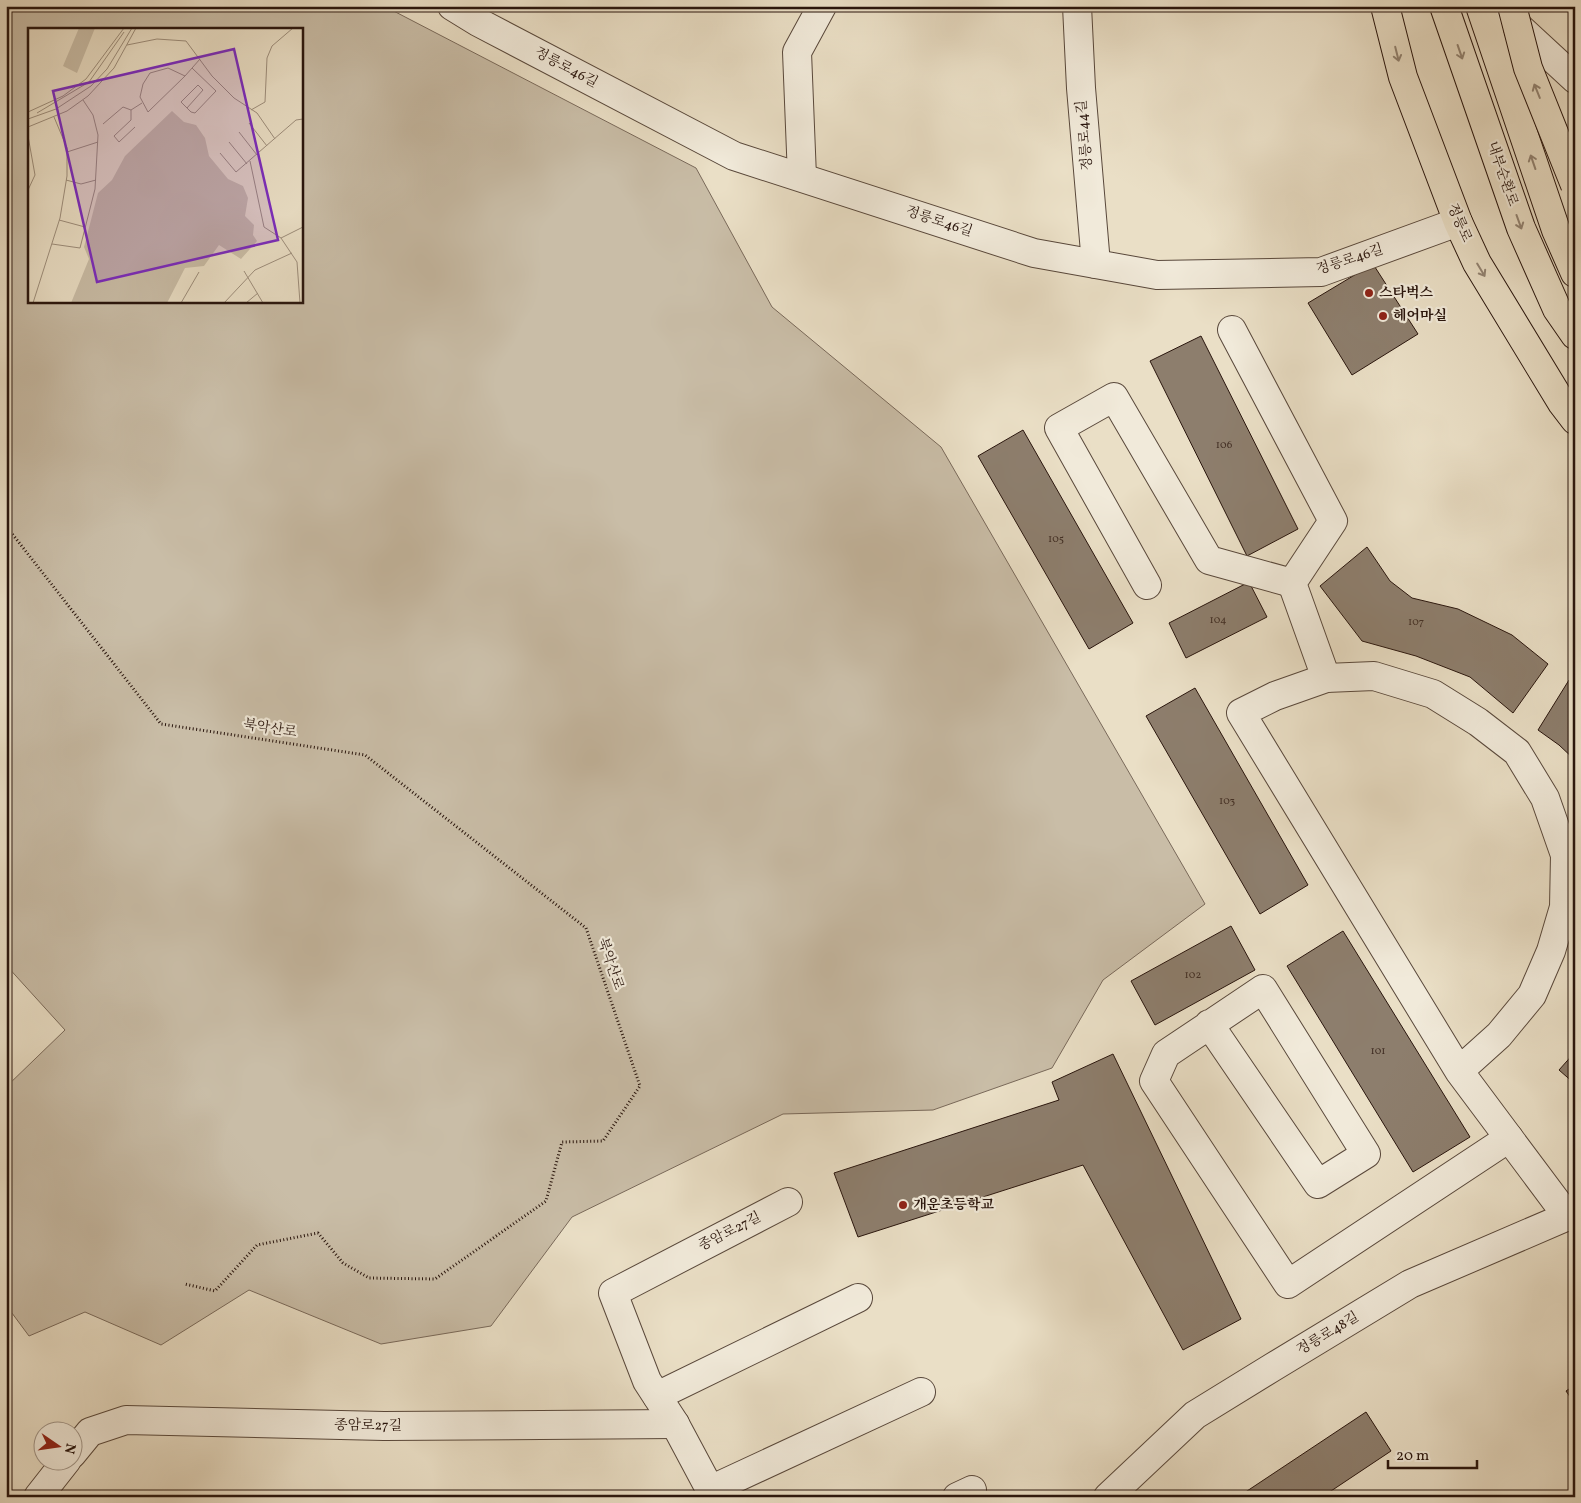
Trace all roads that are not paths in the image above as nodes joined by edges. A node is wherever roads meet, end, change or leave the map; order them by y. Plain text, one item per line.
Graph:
1 (452, 6) edge
2 (822, 6) edge
3 (1077, 6) edge
4 (1385, 6) edge
5 (1444, 6) edge
6 (1480, 6) edge
7 (1496, 6) edge
8 (1512, 6) edge
9 (1575, 79) edge
10 (802, 177) junction
11 (1575, 185) edge
12 (1458, 222) junction
13 (1096, 264) junction
14 (1575, 273) edge
15 (1232, 330) dead end
16 (1575, 335) edge
17 (1575, 420) edge
18 (1292, 583) junction
19 (1147, 585) dead end
20 (1326, 678) junction
21 (1209, 1024) junction
22 (1459, 1071) junction
23 (1508, 1138) junction
24 (788, 1202) dead end
25 (1571, 1215) edge
26 (858, 1298) dead end
27 (922, 1392) dead end
28 (657, 1396) junction
29 (675, 1424) junction
30 (82, 1442) edge
31 (59, 1470) edge
32 (712, 1494) edge
33 (38, 1497) edge
34 (1108, 1497) edge

1 - 10 street, 정릉로46길
2 - 10 street
3 - 13 street, 정릉로44길
4 -> 12 main road, 정릉로
5 -> 16 main road, 내부순환로
14 -> 6 main road
7 - 9 street
11 -> 8 main road, bridge
10 - 13 street, 정릉로46길
12 - 13 street, 정릉로46길
12 -> 17 main road, 정릉로
15 - 18 street
18 - 19 street
18 - 20 street
20 - 22 street
20 - 22 street
21 - 21 street
21 - 23 street
22 - 23 street
23 - 25 street
24 - 28 street, 종암로27길
25 - 34 street, 정릉로48길
26 - 28 street
27 - 32 street, 종암로27길
28 - 29 street, 종암로27길
29 - 30 street, 종암로27길
29 - 32 street, 종암로27길
31 - 33 street

